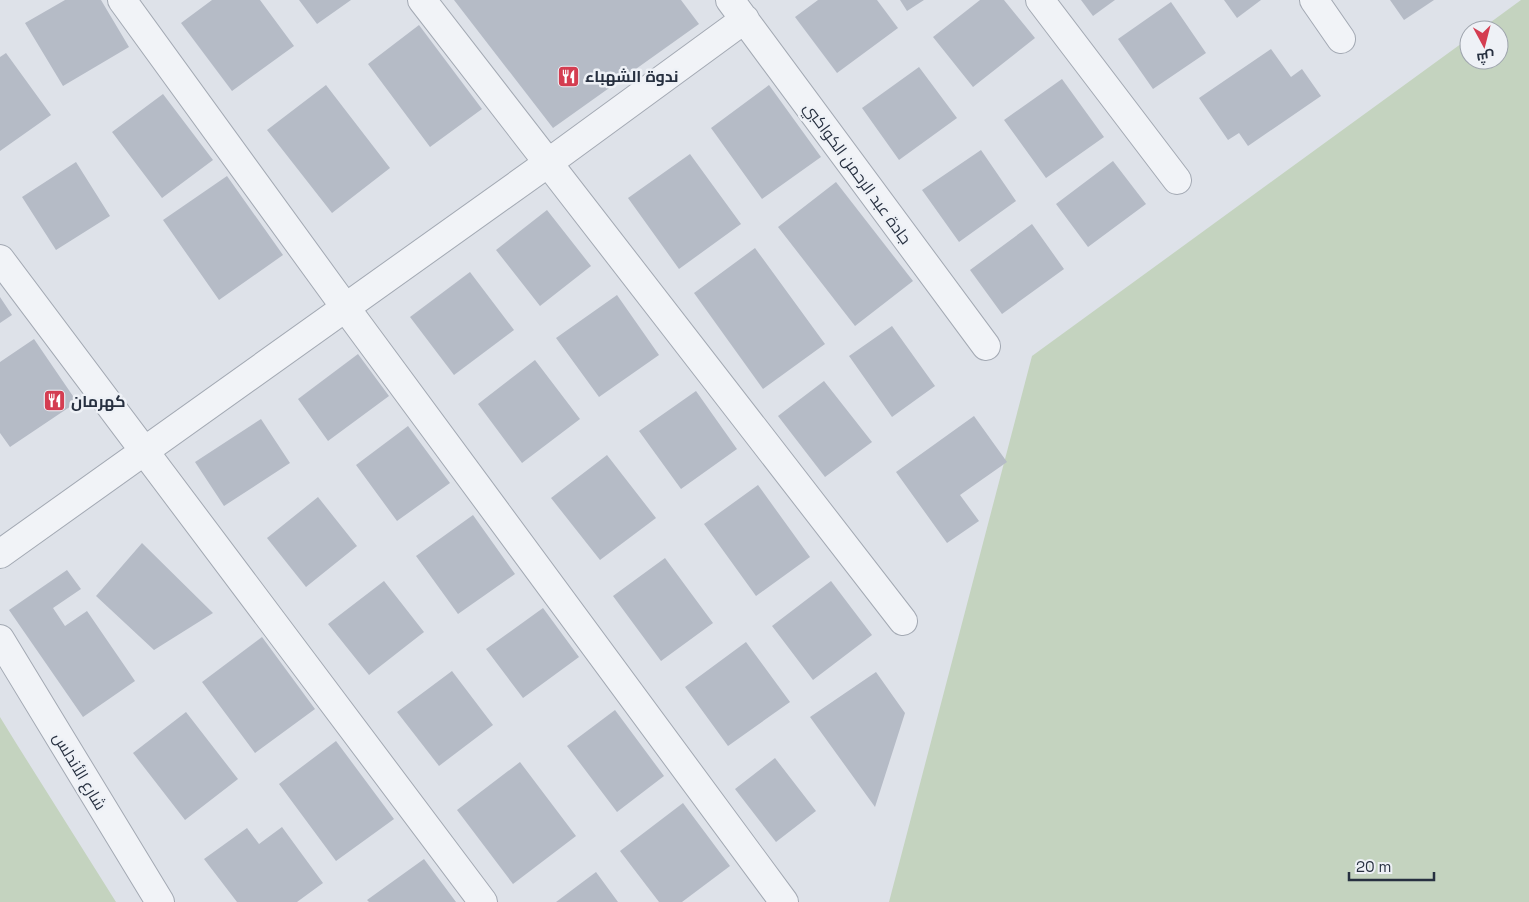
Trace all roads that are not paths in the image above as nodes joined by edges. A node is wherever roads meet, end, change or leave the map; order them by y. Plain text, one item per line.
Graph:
1 (122, 0) edge
2 (422, 0) edge
3 (1040, 0) edge
4 (1314, 0) edge
5 (738, 10) edge
6 (1341, 39) dead end
7 (548, 163) junction
8 (1177, 180) dead end
9 (0, 259) edge
10 (345, 307) junction
11 (986, 346) dead end
12 (145, 451) junction
13 (0, 554) edge
14 (903, 621) dead end
15 (0, 639) edge
16 (160, 902) edge
17 (483, 902) edge
18 (784, 902) edge

1 - 10 street
2 - 7 street
3 - 8 street
4 - 6 street
5 - 7 street
5 - 11 street, جادة عبد الرحمن الكواكبي
7 - 10 street
7 - 14 street
9 - 12 street
10 - 12 street
10 - 18 street
12 - 13 street
12 - 17 street
15 - 16 street, شارع الأندلس

